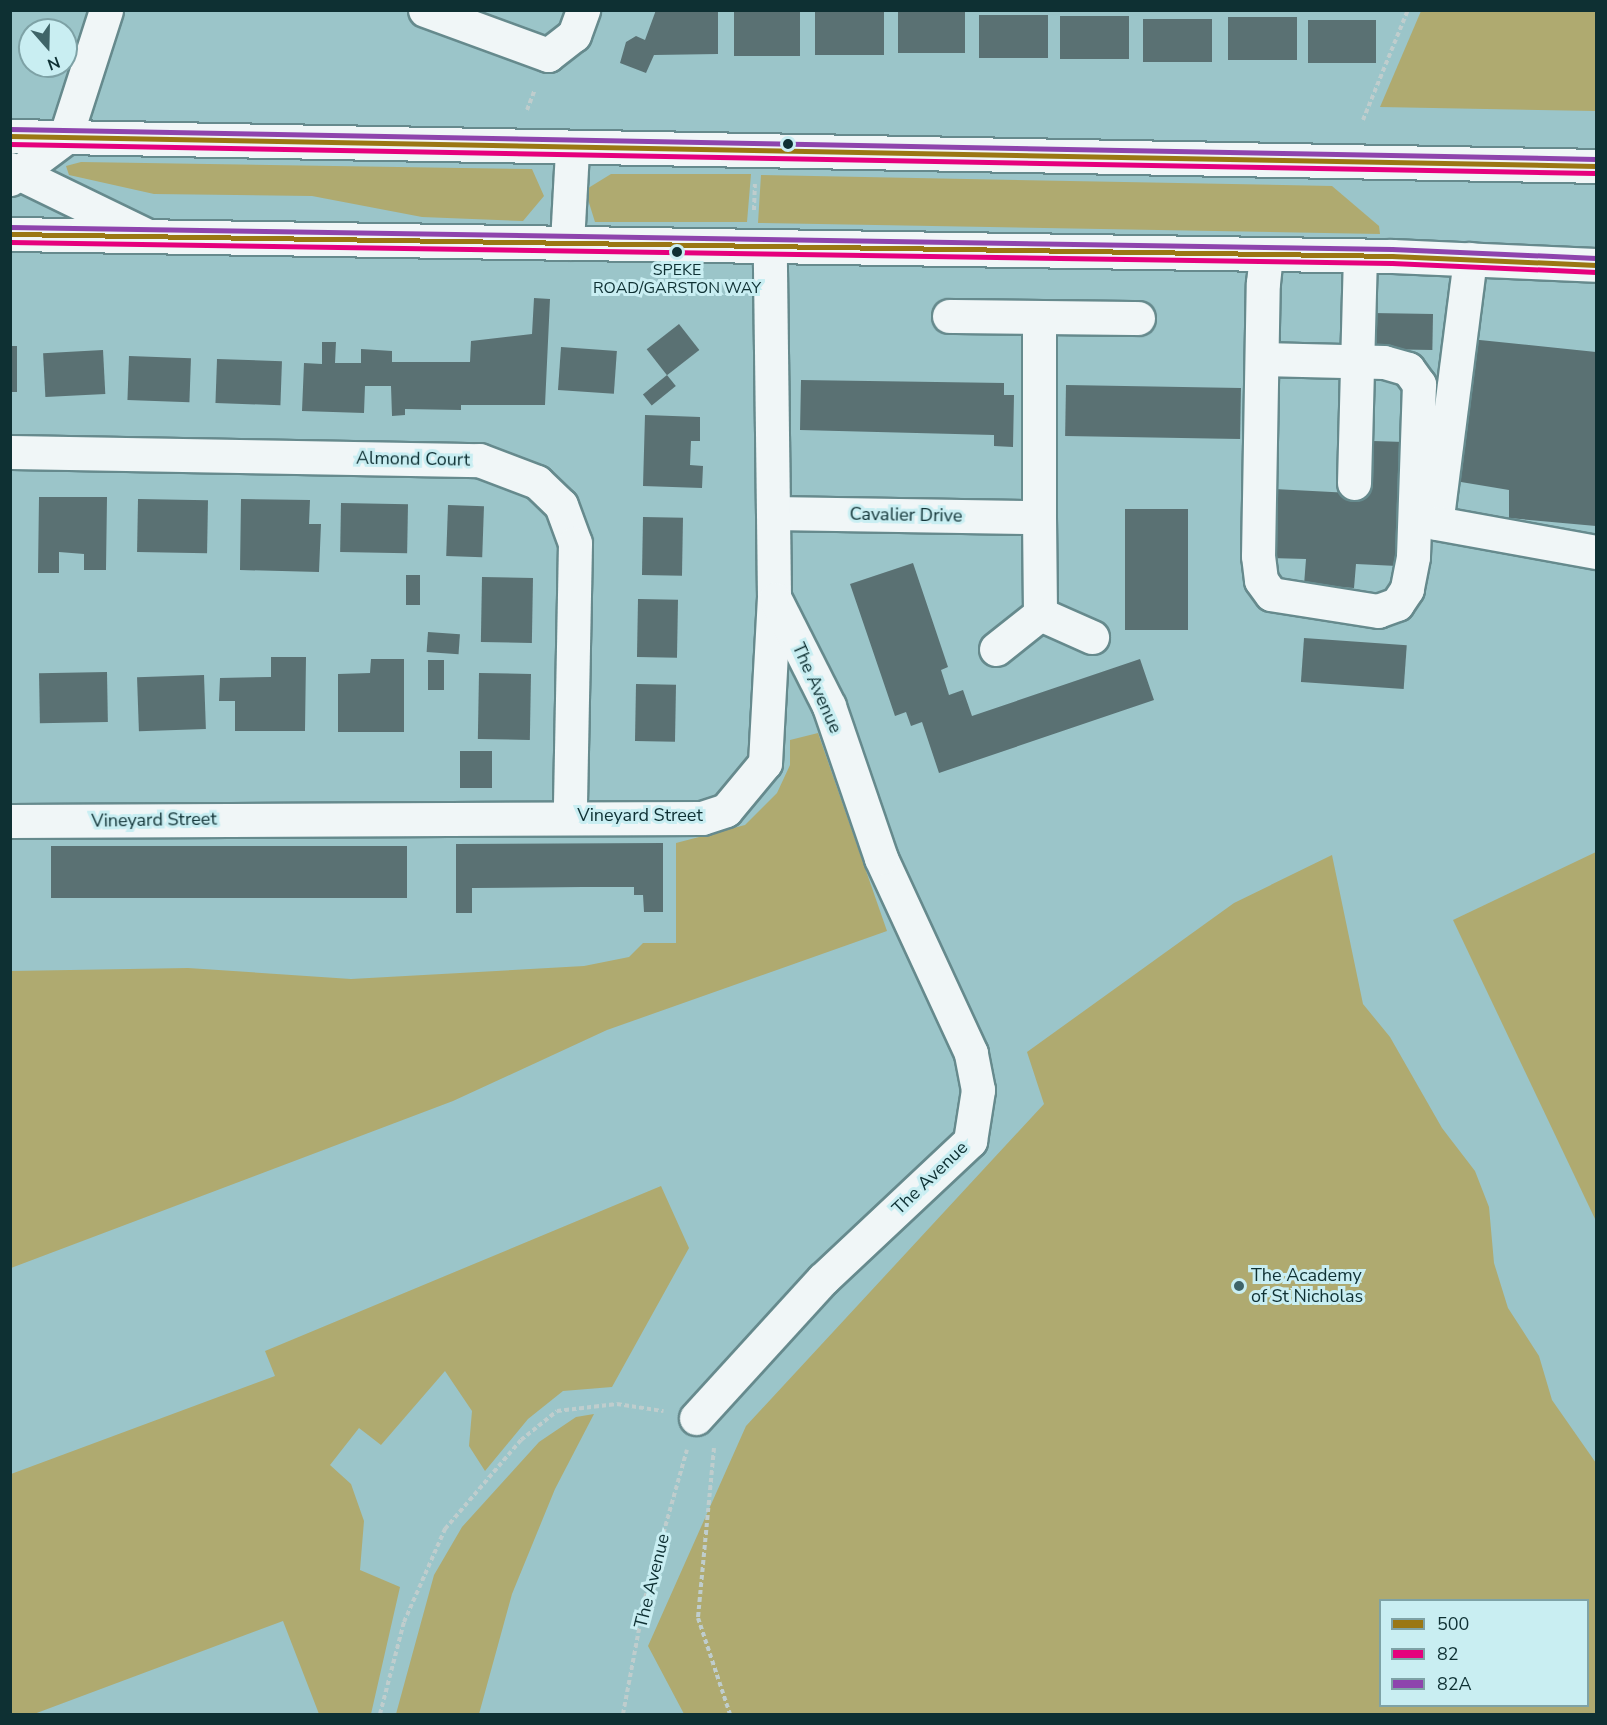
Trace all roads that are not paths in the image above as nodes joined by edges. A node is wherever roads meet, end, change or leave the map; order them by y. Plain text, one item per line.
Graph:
1 (106, 10) edge
2 (426, 10) edge
3 (583, 10) edge
4 (10, 136) edge
5 (65, 138) junction
6 (572, 150) junction
7 (1596, 166) edge
8 (13, 174) edge
9 (10, 234) edge
10 (761, 235) junction
11 (148, 236) junction
12 (567, 243) junction
13 (1266, 255) junction
14 (1360, 256) junction
15 (1470, 260) junction
16 (1596, 265) edge
17 (949, 316) dead end
18 (1138, 318) dead end
19 (1039, 320) junction
20 (1262, 359) junction
21 (1358, 359) junction
22 (10, 452) edge
23 (1354, 483) dead end
24 (774, 513) junction
25 (1038, 517) junction
26 (1596, 552) edge
27 (774, 597) junction
28 (1040, 614) junction
29 (1092, 637) dead end
30 (996, 649) dead end
31 (570, 815) junction
32 (10, 821) edge
33 (696, 1418) road end

1 - 5 main road
2 - 3 main road
4 - 5 main road
5 - 6 main road
5 - 8 main road
6 - 7 main road
6 - 12 main road
8 - 11 main road
9 - 11 main road
10 - 12 main road
10 - 13 main road
10 - 24 main road, Vineyard Street
11 - 12 main road
13 - 14 main road
13 - 20 main road
14 - 15 main road
14 - 21 main road
15 - 16 main road
15 - 26 main road
17 - 19 main road
18 - 19 main road
19 - 25 main road
20 - 21 main road
20 - 21 main road
21 - 23 main road
22 - 31 main road, Almond Court
24 - 25 main road, Cavalier Drive
24 - 27 main road, Vineyard Street
25 - 28 main road
27 - 31 main road, Vineyard Street
27 - 33 main road, The Avenue
28 - 29 main road
28 - 30 main road
31 - 32 main road, Vineyard Street

